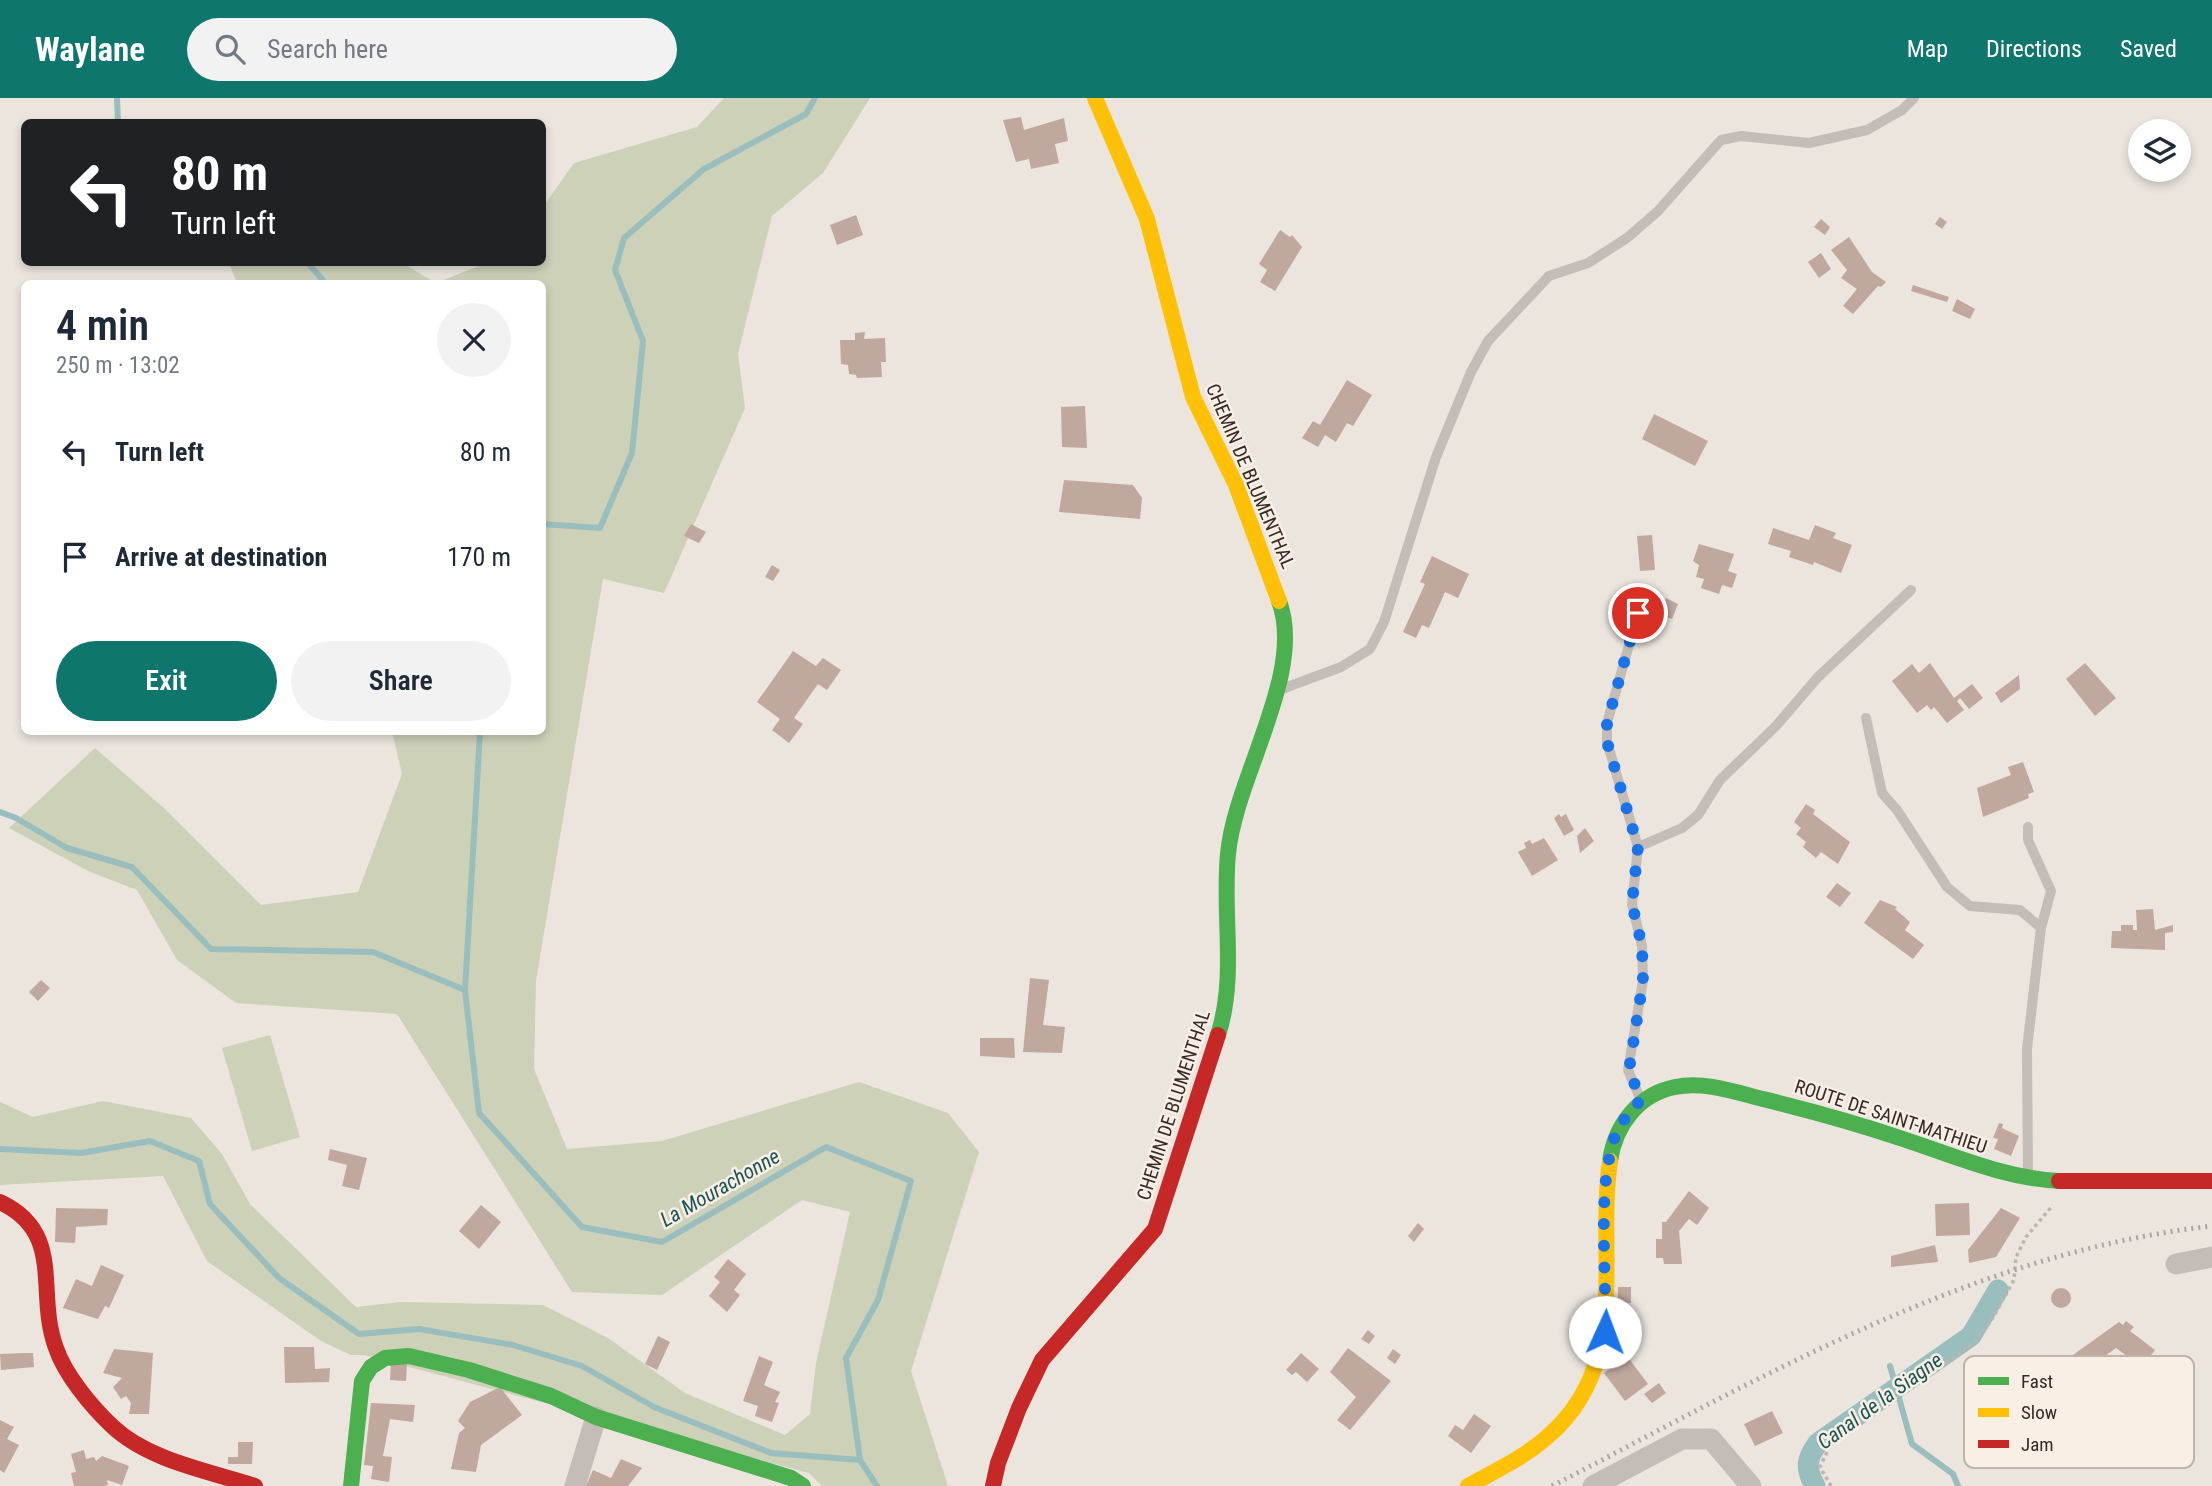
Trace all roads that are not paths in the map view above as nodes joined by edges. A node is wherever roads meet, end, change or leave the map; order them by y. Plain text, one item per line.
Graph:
1 (1095, 98) edge
2 (1914, 98) edge
3 (1911, 590) dead end
4 (1638, 613) dead end
5 (1277, 691) junction
6 (1866, 718) dead end
7 (2028, 827) dead end
8 (1638, 847) junction
9 (2041, 928) junction
10 (1641, 1100) junction
11 (2028, 1178) junction
12 (2212, 1181) edge
13 (0, 1202) edge
14 (2212, 1256) edge
15 (2176, 1264) dead end
16 (596, 1418) junction
17 (255, 1486) edge
18 (351, 1486) edge
19 (575, 1486) edge
20 (803, 1486) edge
21 (993, 1486) edge
22 (1468, 1486) edge
23 (1593, 1486) edge
24 (1751, 1486) edge

1 - 5 street, CHEMIN DE BLUMENTHAL
2 - 5 lane
3 - 8 lane
4 - 8 lane
5 - 21 street, CHEMIN DE BLUMENTHAL
6 - 9 lane
7 - 9 lane
8 - 10 lane
9 - 11 lane
10 - 11 street, ROUTE DE SAINT-MATHIEU
10 - 22 street, ROUTE DE SAINT-MATHIEU
11 - 12 street, ROUTE DE SAINT-MATHIEU
13 - 17 street
14 - 15 street
16 - 18 street
16 - 19 street
16 - 20 street
23 - 24 street

